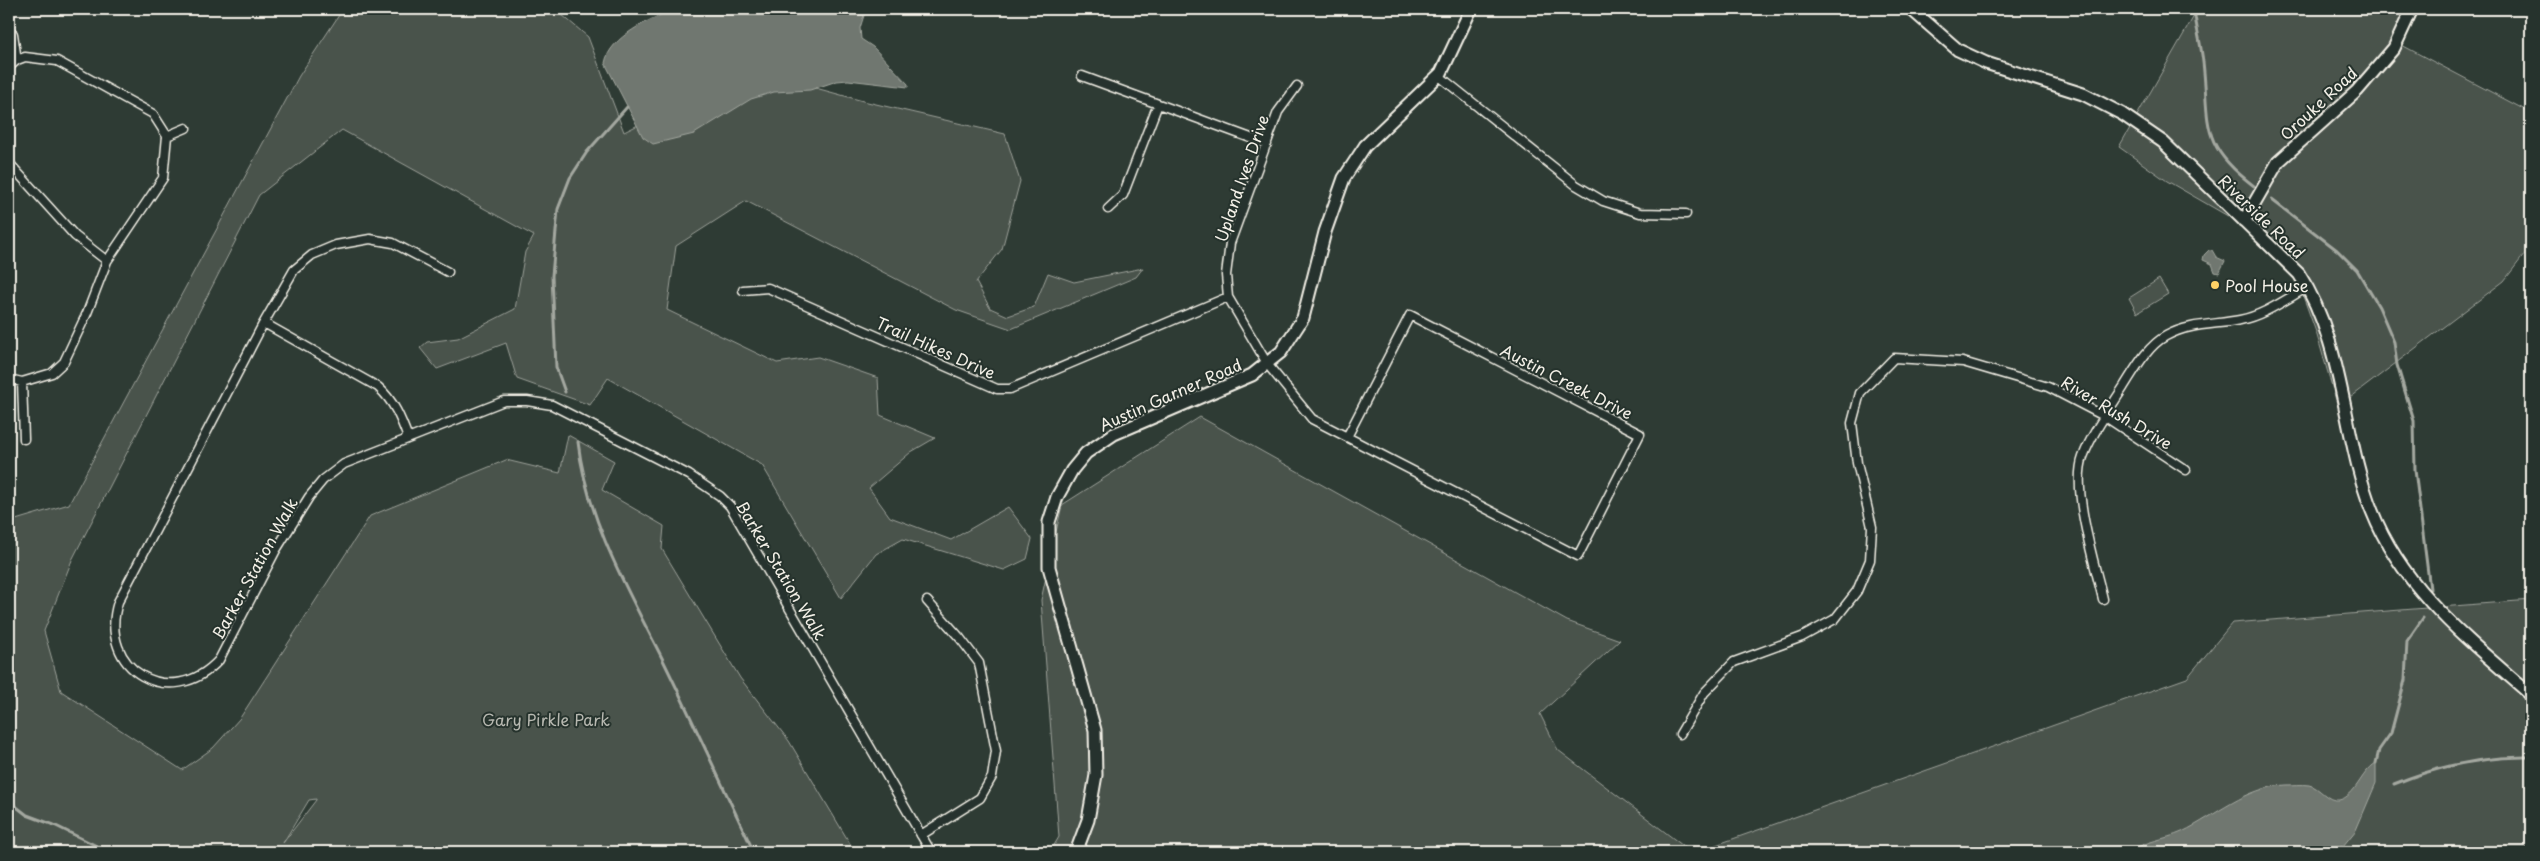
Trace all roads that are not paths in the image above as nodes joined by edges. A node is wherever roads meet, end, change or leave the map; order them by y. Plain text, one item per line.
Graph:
1 (1471, 9) edge
2 (1911, 9) edge
3 (2412, 9) edge
4 (13, 34) dead end
5 (17, 60) junction
6 (9, 67) edge
7 (1438, 75) junction
8 (1082, 76) dead end
9 (1297, 86) dead end
10 (1158, 104) junction
11 (186, 128) dead end
12 (167, 136) junction
13 (1267, 144) junction
14 (9, 163) edge
15 (1108, 209) dead end
16 (1686, 214) dead end
17 (2244, 221) junction
18 (107, 261) junction
19 (448, 272) dead end
20 (2308, 288) junction
21 (743, 290) dead end
22 (1228, 297) junction
23 (264, 323) junction
24 (1268, 365) junction
25 (9, 379) edge
26 (22, 382) junction
27 (2104, 416) junction
28 (1347, 437) junction
29 (408, 438) junction
30 (24, 439) dead end
31 (2186, 470) dead end
32 (2103, 599) dead end
33 (927, 601) dead end
34 (2531, 695) edge
35 (1680, 734) dead end
36 (921, 835) junction
37 (931, 852) edge
38 (1076, 852) edge

1 - 7 street, Austin Garner Road
2 - 17 street, Riverside Road
3 - 17 street, Orouke Road
4 - 5 street
5 - 6 street
5 - 12 street
7 - 16 street
7 - 24 street, Austin Garner Road
8 - 10 street
9 - 13 street, Upland Ives Drive
10 - 13 street
10 - 15 street
11 - 12 street
12 - 18 street
13 - 22 street, Upland Ives Drive
14 - 18 street
17 - 20 street, Riverside Road
18 - 26 street
19 - 23 street, Barker Station Walk
20 - 27 street
20 - 34 street, Riverside Road
21 - 22 street, Trail Hikes Drive
22 - 24 street, Upland Ives Drive
23 - 29 street
23 - 29 street, Barker Station Walk
24 - 28 street, Austin Creek Drive
24 - 38 street, Austin Garner Road
25 - 26 street
26 - 30 street
27 - 31 street, River Rush Drive
27 - 32 street
27 - 35 street, River Rush Drive
28 - 28 street, Austin Creek Drive
29 - 36 street, Barker Station Walk
33 - 36 street
36 - 37 street, Barker Station Walk

